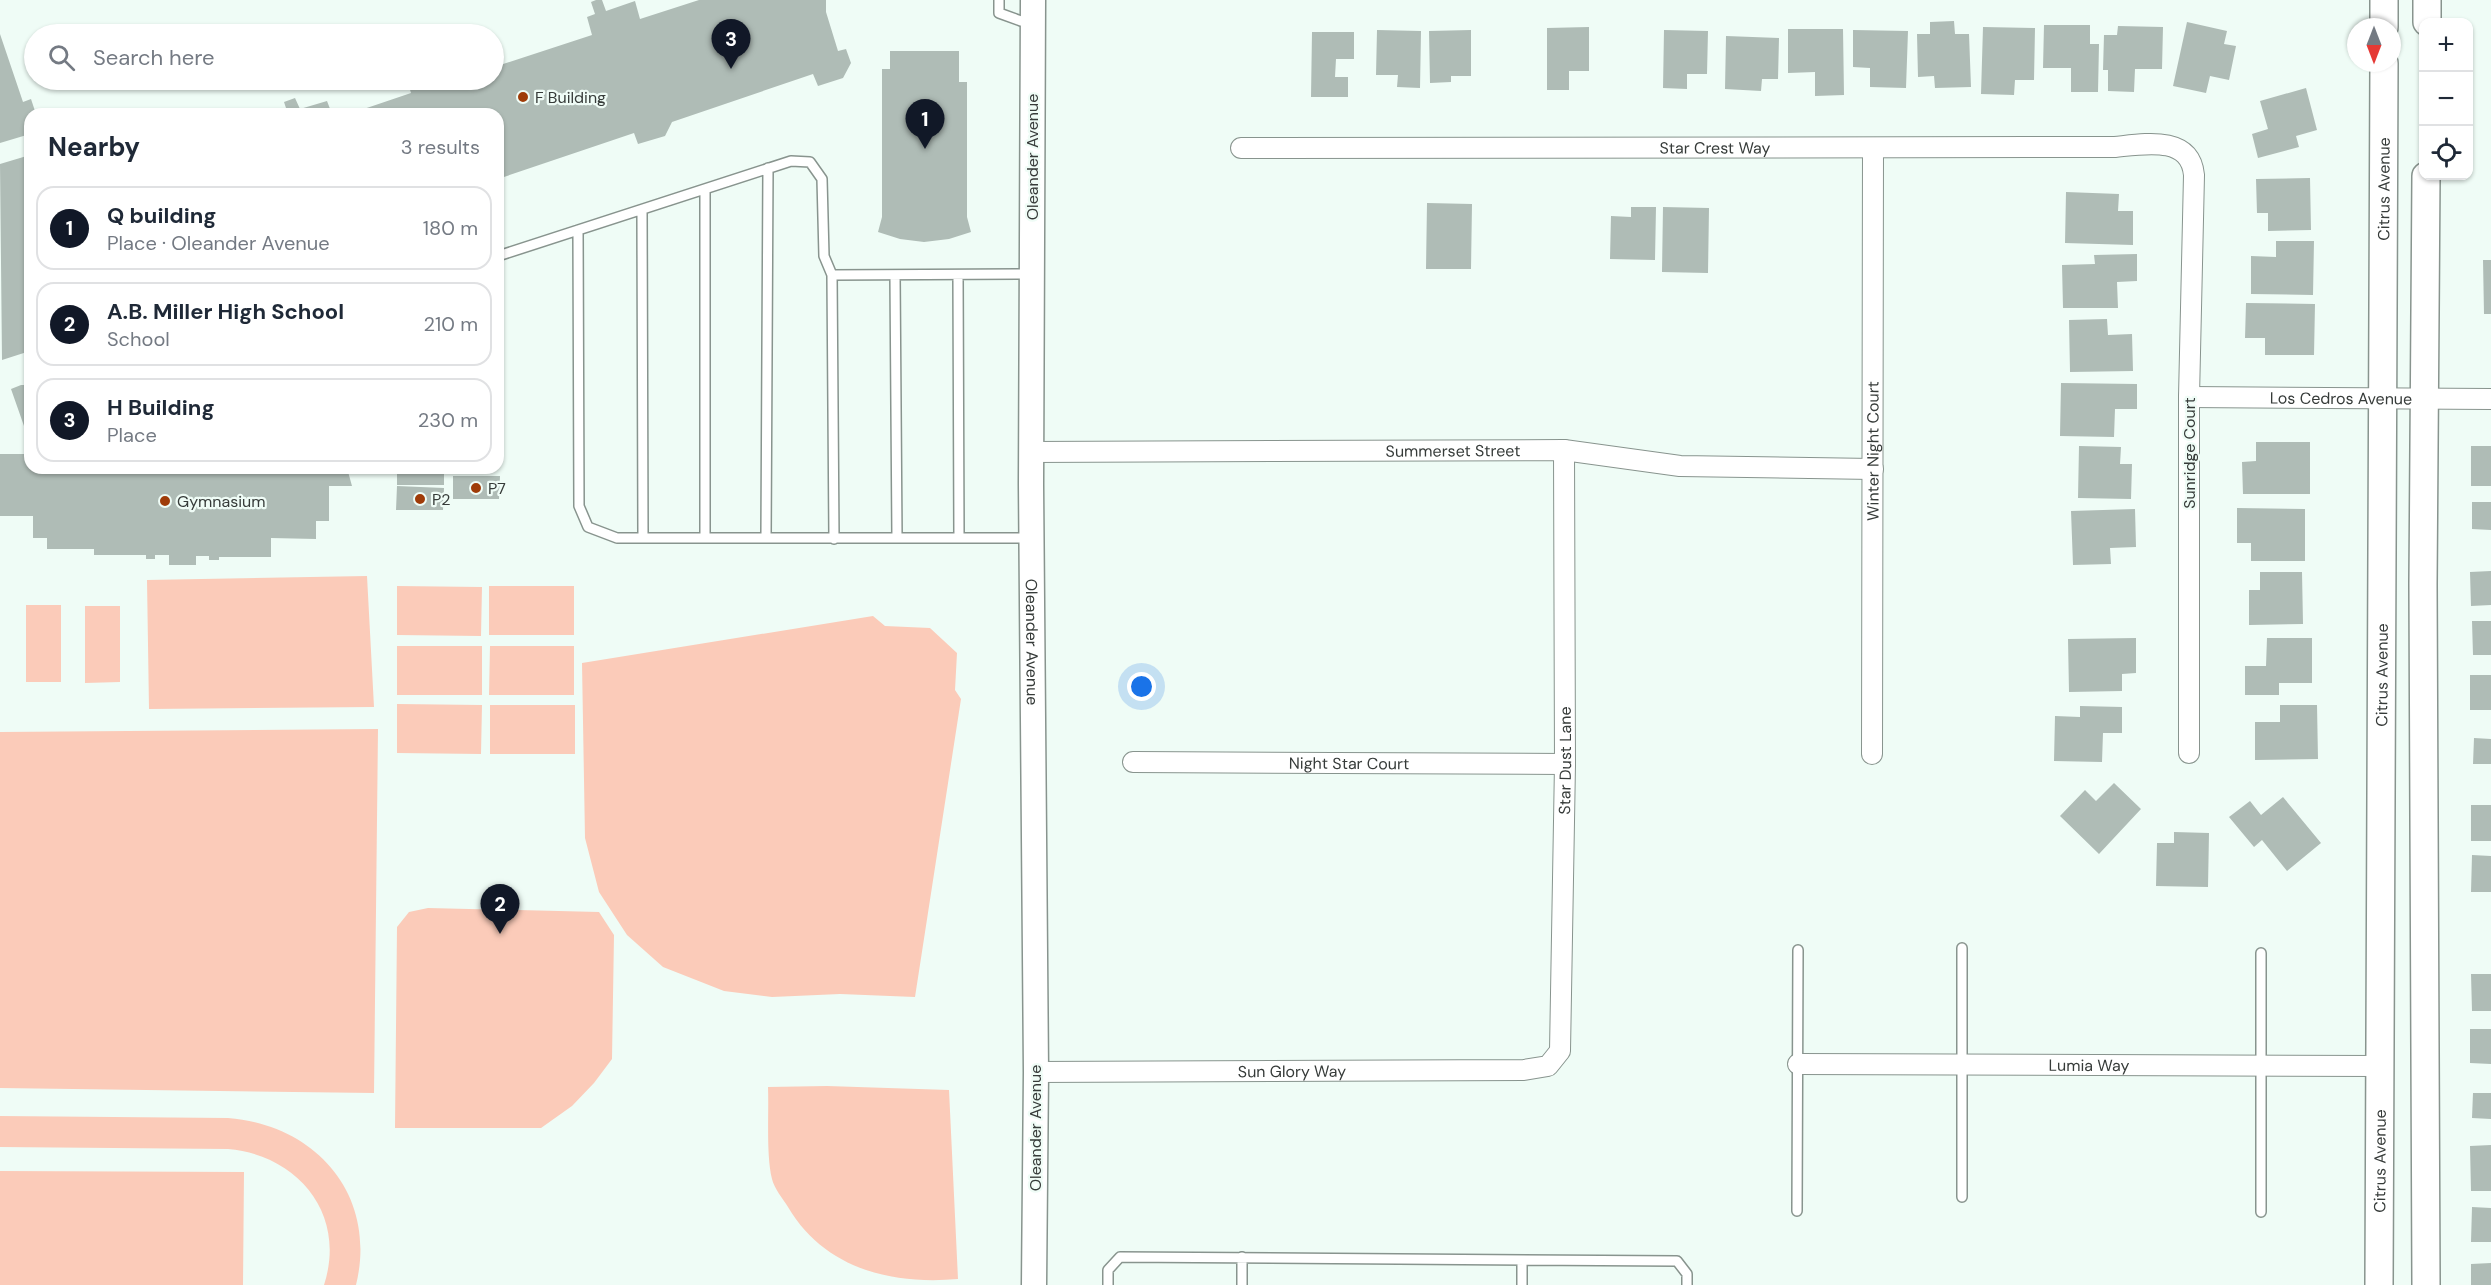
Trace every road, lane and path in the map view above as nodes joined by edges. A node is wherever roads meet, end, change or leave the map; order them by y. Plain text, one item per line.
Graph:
1 (999, 0) edge
2 (2384, 0) edge
3 (2427, 0) edge
4 (1033, 10) edge
5 (2384, 18) edge
6 (2427, 18) edge
7 (2384, 72) edge
8 (1241, 147) dead end
9 (1873, 149) junction
10 (2187, 155) joint
11 (768, 168) junction
12 (2426, 180) edge
13 (705, 190) junction
14 (642, 210) junction
15 (578, 230) junction
16 (504, 254) edge
17 (1032, 274) junction
18 (832, 275) junction
19 (895, 275) junction
20 (958, 275) junction
21 (2189, 397) junction
22 (2384, 398) junction
23 (2423, 399) junction
24 (2491, 399) edge
25 (1563, 450) junction
26 (1031, 452) junction
27 (1873, 469) junction
28 (643, 538) junction
29 (705, 538) junction
30 (766, 538) junction
31 (897, 538) junction
32 (959, 538) junction
33 (1032, 538) junction
34 (834, 539) junction
35 (2188, 753) dead end
36 (1872, 754) dead end
37 (1133, 762) dead end
38 (1565, 764) junction
39 (1962, 948) dead end
40 (1798, 950) dead end
41 (2261, 952) dead end
42 (1798, 1064) junction
43 (1963, 1064) junction
44 (2261, 1065) junction
45 (1548, 1066) joint
46 (2380, 1066) junction
47 (1036, 1072) junction
48 (1962, 1197) dead end
49 (1797, 1211) dead end
50 (2261, 1212) dead end
51 (1242, 1257) junction
52 (1521, 1260) junction
53 (1034, 1285) edge
54 (1108, 1285) edge
55 (1242, 1285) edge
56 (1522, 1285) edge
57 (1687, 1285) edge
58 (2379, 1285) edge
59 (2426, 1285) edge

1 - 4 lane
2 - 5 main road
3 - 6 main road
4 - 17 street, Oleander Avenue
7 - 22 main road, Citrus Avenue
8 - 9 street, Star Crest Way
9 - 10 street, Star Crest Way
9 - 27 street, Winter Night Court
10 - 21 street, Sunridge Court
11 - 13 lane
11 - 18 lane
11 - 30 lane
12 - 23 main road
13 - 14 lane
13 - 29 lane
14 - 15 lane
14 - 28 lane
15 - 16 lane
15 - 28 lane
17 - 20 lane
17 - 26 street, Oleander Avenue
18 - 19 lane
18 - 34 lane
19 - 20 lane
19 - 31 lane
20 - 32 lane
21 - 22 street, Los Cedros Avenue
21 - 35 street, Sunridge Court
22 - 23 street, Los Cedros Avenue
22 - 46 main road, Citrus Avenue
23 - 24 street, Los Cedros Avenue
23 - 59 main road
25 - 26 street, Summerset Street
25 - 27 street, Summerset Street
25 - 38 street, Star Dust Lane
26 - 33 street, Oleander Avenue
27 - 36 street, Winter Night Court
28 - 29 lane
29 - 30 lane
30 - 34 lane
31 - 32 lane
31 - 34 lane
32 - 33 lane
33 - 47 street, Oleander Avenue
37 - 38 street, Night Star Court
38 - 45 street, Star Dust Lane
39 - 43 lane
40 - 42 lane
41 - 44 lane
42 - 43 street, Lumia Way
42 - 49 lane
43 - 44 street, Lumia Way
43 - 48 lane
44 - 46 street, Lumia Way
44 - 50 lane
45 - 47 street, Sun Glory Way
46 - 58 main road, Citrus Avenue
47 - 53 street, Oleander Avenue
51 - 52 lane
51 - 54 lane
51 - 55 lane
52 - 56 lane
52 - 57 lane

